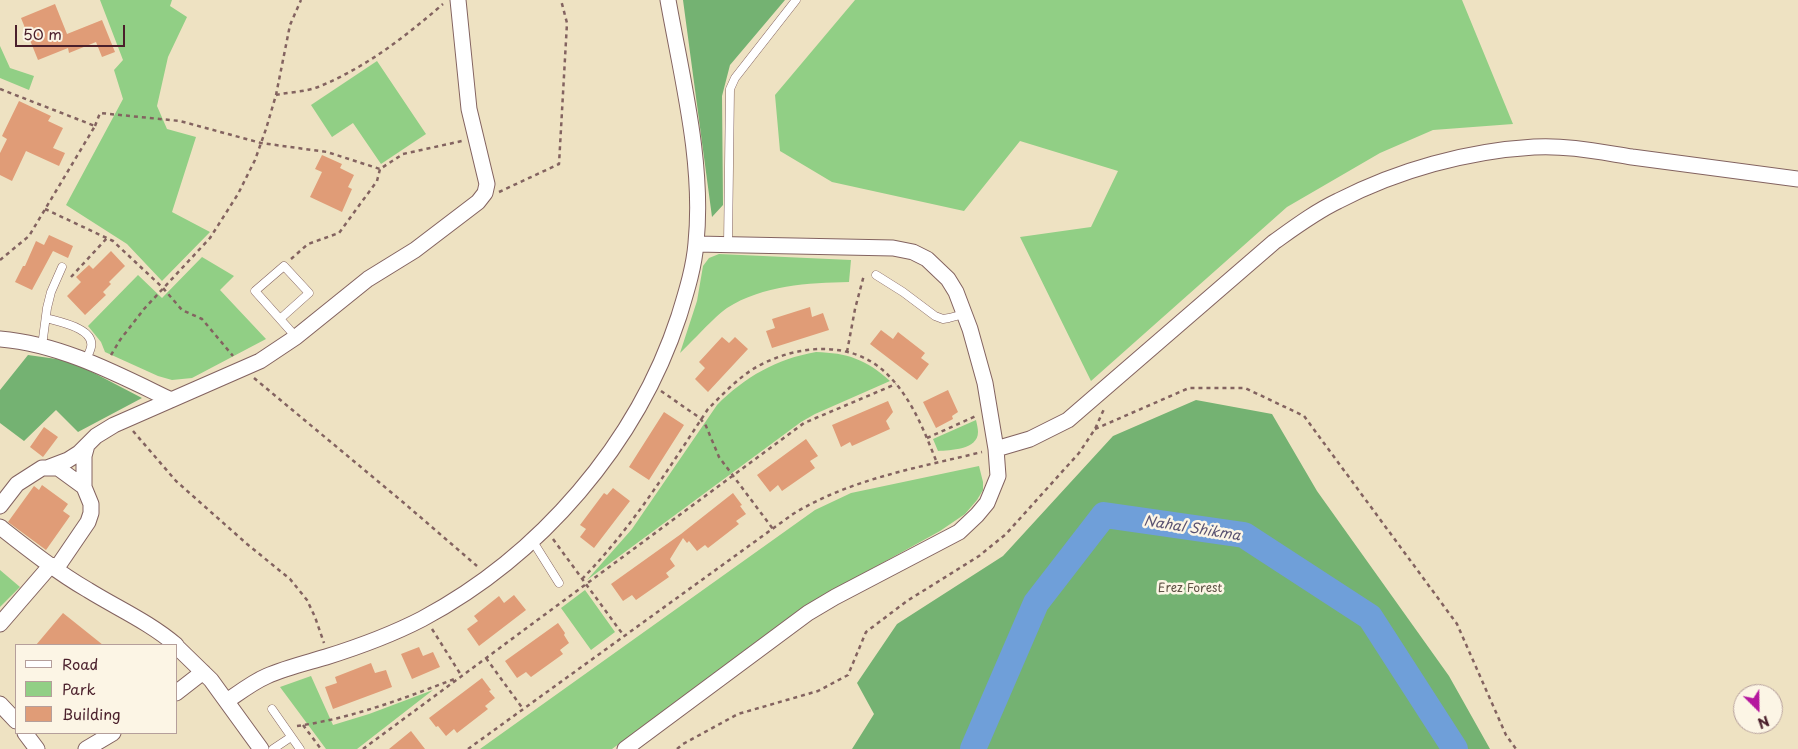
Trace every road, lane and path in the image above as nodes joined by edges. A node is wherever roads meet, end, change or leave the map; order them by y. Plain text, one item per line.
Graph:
1 (300, 0) edge
2 (448, 0) edge
3 (458, 0) edge
4 (561, 0) edge
5 (668, 0) edge
6 (796, 0) edge
7 (0, 89) edge
8 (276, 95) junction
9 (95, 126) junction
10 (476, 138) junction
11 (260, 143) junction
12 (380, 169) junction
13 (1798, 179) edge
14 (478, 202) junction
15 (45, 209) junction
16 (107, 238) junction
17 (696, 244) junction
18 (728, 244) junction
19 (0, 260) edge
20 (284, 266) junction
21 (62, 267) dead end
22 (866, 270) dead end
23 (876, 275) dead end
24 (66, 283) dead end
25 (163, 288) junction
26 (964, 314) junction
27 (46, 318) junction
28 (280, 319) junction
29 (296, 337) junction
30 (0, 339) edge
31 (42, 346) junction
32 (847, 352) junction
33 (85, 361) junction
34 (242, 368) junction
35 (103, 369) junction
36 (651, 384) junction
37 (896, 384) junction
38 (171, 400) junction
39 (1106, 406) dead end
40 (989, 410) junction
41 (702, 419) junction
42 (124, 420) junction
43 (1095, 429) junction
44 (927, 438) junction
45 (87, 445) junction
46 (996, 448) junction
47 (937, 463) junction
48 (47, 468) junction
49 (733, 476) junction
50 (84, 487) junction
51 (0, 506) edge
52 (0, 527) edge
53 (545, 528) junction
54 (773, 529) junction
55 (532, 540) junction
56 (53, 567) junction
57 (488, 576) junction
58 (582, 579) junction
59 (559, 583) dead end
60 (586, 585) junction
61 (424, 618) junction
62 (0, 624) edge
63 (624, 636) junction
64 (173, 644) edge
65 (178, 648) edge
66 (328, 657) junction
67 (486, 658) junction
68 (203, 672) junction
69 (461, 676) junction
70 (178, 691) edge
71 (227, 701) junction
72 (0, 704) edge
73 (272, 709) dead end
74 (523, 709) junction
75 (15, 721) edge
76 (303, 725) junction
77 (285, 728) junction
78 (26, 734) edge
79 (111, 734) edge
80 (291, 737) junction
81 (37, 749) edge
82 (86, 749) edge
83 (261, 749) edge
84 (273, 749) edge
85 (300, 749) edge
86 (321, 749) edge
87 (363, 749) edge
88 (468, 749) edge
89 (625, 749) edge
90 (677, 749) edge
91 (1516, 749) edge

1 - 8 path
2 - 8 path
3 - 10 street
4 - 14 path
5 - 17 street
6 - 18 lane
7 - 9 path
8 - 11 path
9 - 11 path
9 - 15 path
10 - 12 path
10 - 14 street
11 - 12 path
11 - 25 path
12 - 20 path
13 - 46 street
14 - 29 street
15 - 16 path
15 - 19 path
16 - 24 path
16 - 25 path
17 - 18 street
17 - 36 street
18 - 26 street
20 - 28 lane
20 - 28 lane
21 - 27 lane
22 - 32 path
23 - 26 lane
25 - 34 path
25 - 35 path
26 - 40 street
27 - 31 lane
27 - 33 lane
28 - 29 lane
29 - 34 street
30 - 31 street
31 - 33 street
32 - 37 path
32 - 41 path
33 - 35 street
34 - 38 street
34 - 57 path
35 - 38 street
36 - 41 path
36 - 53 street
37 - 44 path
37 - 49 path
38 - 42 street
39 - 43 path
40 - 44 path
40 - 46 street
41 - 49 path
41 - 58 path
42 - 45 street
42 - 66 path
43 - 90 path
43 - 91 path
44 - 47 path
45 - 48 street
45 - 50 street
46 - 47 path
46 - 89 street
47 - 54 path
48 - 50 street
48 - 51 street
49 - 54 path
49 - 60 path
50 - 56 street
52 - 56 street
53 - 55 street
53 - 58 path
54 - 63 path
55 - 57 street
55 - 59 lane
56 - 62 street
56 - 64 street
57 - 61 street
58 - 60 path
60 - 63 path
60 - 67 path
61 - 66 street
61 - 69 path
63 - 74 path
65 - 68 street
66 - 71 street
67 - 69 path
67 - 74 path
68 - 70 street
68 - 71 street
69 - 76 path
69 - 87 path
71 - 83 street
72 - 75 street
73 - 77 lane
74 - 88 path
76 - 77 path
76 - 86 path
77 - 80 lane
78 - 81 street
79 - 82 street
80 - 84 lane
80 - 85 lane

